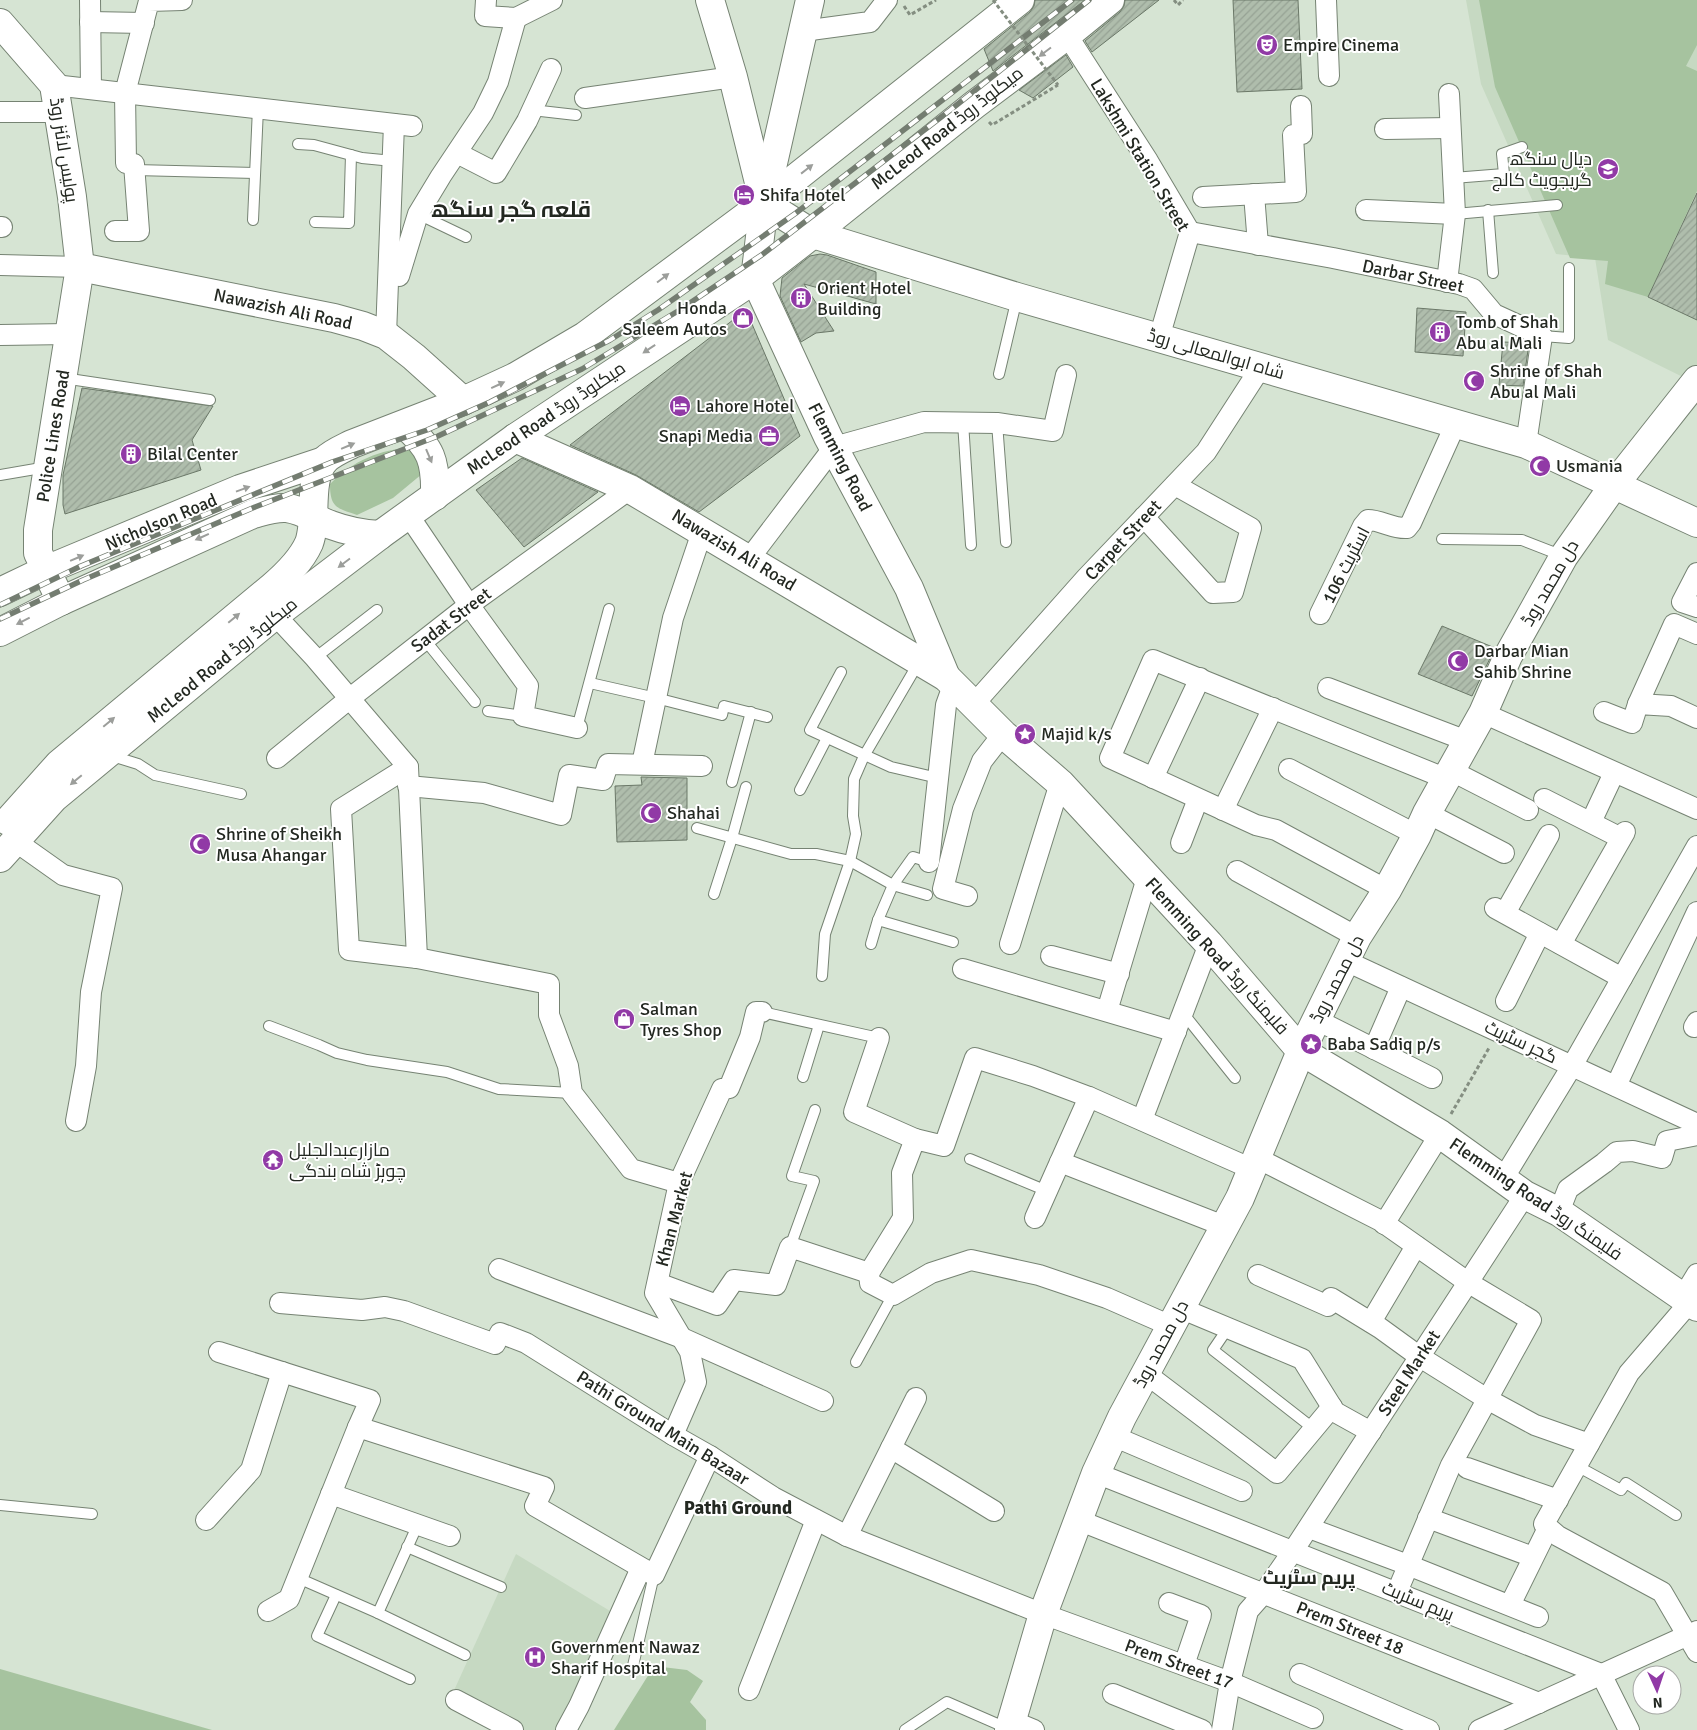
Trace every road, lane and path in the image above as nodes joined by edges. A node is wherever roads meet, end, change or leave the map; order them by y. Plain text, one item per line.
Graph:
1 (90, 0) edge
2 (178, 0) edge
3 (182, 0) edge
4 (486, 0) edge
5 (552, 0) edge
6 (710, 0) edge
7 (810, 0) edge
8 (887, 0) edge
9 (936, 0) edge
10 (993, 0) edge
11 (1020, 0) edge
12 (1110, 0) edge
13 (1174, 0) edge
14 (1183, 0) edge
15 (1326, 0) edge
16 (910, 15) dead end
17 (516, 18) junction
18 (90, 22) junction
19 (0, 23) edge
20 (144, 24) junction
21 (803, 31) junction
22 (1067, 35) junction
23 (551, 69) dead end
24 (733, 76) junction
25 (1329, 76) dead end
26 (54, 84) junction
27 (92, 89) junction
28 (125, 93) junction
29 (1449, 94) dead end
30 (580, 106) joint
31 (1301, 106) dead end
32 (258, 108) junction
33 (532, 110) junction
34 (0, 112) edge
35 (59, 112) junction
36 (992, 125) dead end
37 (1385, 128) dead end
38 (1450, 128) junction
39 (298, 144) dead end
40 (1522, 147) dead end
41 (457, 153) junction
42 (351, 155) junction
43 (393, 161) junction
44 (135, 170) junction
45 (255, 173) junction
46 (1453, 178) junction
47 (1254, 194) junction
48 (1203, 197) dead end
49 (764, 203) junction
50 (1557, 205) dead end
51 (1366, 210) dead end
52 (1488, 210) junction
53 (418, 214) junction
54 (1455, 214) junction
55 (253, 220) dead end
56 (315, 222) dead end
57 (115, 231) dead end
58 (1190, 232) junction
59 (813, 234) junction
60 (466, 237) dead end
61 (1258, 245) junction
62 (0, 265) edge
63 (80, 267) junction
64 (1569, 268) dead end
65 (389, 273) junction
66 (1493, 273) dead end
67 (754, 278) junction
68 (1447, 282) junction
69 (1018, 297) junction
70 (69, 334) junction
71 (0, 335) edge
72 (386, 335) junction
73 (1542, 336) junction
74 (1159, 338) junction
75 (1261, 367) junction
76 (998, 374) dead end
77 (1066, 375) dead end
78 (62, 378) junction
79 (1697, 380) edge
80 (210, 400) dead end
81 (463, 402) junction
82 (963, 422) junction
83 (997, 422) junction
84 (1456, 424) junction
85 (405, 425) junction
86 (515, 438) junction
87 (1526, 444) junction
88 (834, 447) junction
89 (324, 461) junction
90 (48, 467) junction
91 (0, 475) edge
92 (1175, 485) junction
93 (1614, 485) junction
94 (630, 488) junction
95 (435, 496) junction
96 (409, 516) junction
97 (313, 517) junction
98 (1144, 517) junction
99 (1697, 523) edge
100 (702, 532) junction
101 (380, 535) junction
102 (1442, 539) dead end
103 (1006, 542) dead end
104 (971, 545) dead end
105 (1564, 556) junction
106 (749, 560) junction
107 (46, 570) junction
108 (1697, 573) edge
109 (0, 592) edge
110 (61, 601) junction
111 (469, 605) junction
112 (1697, 607) edge
113 (609, 609) dead end
114 (377, 610) dead end
115 (1320, 614) dead end
116 (275, 615) junction
117 (0, 632) edge
118 (1697, 634) edge
119 (425, 640) junction
120 (315, 658) junction
121 (920, 661) junction
122 (841, 672) dead end
123 (1200, 678) junction
124 (590, 683) junction
125 (1328, 688) dead end
126 (959, 689) junction
127 (656, 698) junction
128 (349, 699) junction
129 (475, 702) dead end
130 (1638, 704) junction
131 (1273, 708) junction
132 (488, 711) dead end
133 (751, 712) junction
134 (1604, 712) dead end
135 (1483, 713) junction
136 (523, 716) junction
137 (767, 716) dead end
138 (1697, 718) edge
139 (577, 728) joint
140 (1003, 734) junction
141 (827, 738) junction
142 (1467, 741) junction
143 (107, 755) junction
144 (864, 756) junction
145 (277, 758) dead end
146 (642, 764) junction
147 (702, 766) dead end
148 (1289, 769) dead end
149 (1614, 773) junction
150 (1448, 775) junction
151 (408, 777) junction
152 (938, 778) junction
153 (1153, 778) junction
154 (732, 782) dead end
155 (1060, 783) junction
156 (746, 786) dead end
157 (800, 790) dead end
158 (242, 794) dead end
159 (1198, 799) junction
160 (1544, 799) dead end
161 (1697, 809) edge
162 (1223, 810) junction
163 (1528, 810) dead end
164 (1591, 822) junction
165 (1422, 824) junction
166 (697, 828) dead end
167 (1549, 835) dead end
168 (732, 838) junction
169 (5, 843) edge
170 (1181, 843) dead end
171 (1697, 846) edge
172 (1504, 853) dead end
173 (850, 861) junction
174 (929, 862) joint
175 (1237, 871) dead end
176 (1147, 878) junction
177 (893, 885) junction
178 (1387, 890) junction
179 (714, 894) dead end
180 (927, 895) dead end
181 (967, 896) dead end
182 (1697, 912) edge
183 (878, 920) junction
184 (1540, 933) junction
185 (953, 942) dead end
186 (871, 944) dead end
187 (1010, 944) dead end
188 (1209, 944) junction
189 (1561, 944) junction
190 (1351, 949) junction
191 (1051, 956) dead end
192 (417, 958) junction
193 (963, 969) dead end
194 (1118, 974) junction
195 (822, 976) dead end
196 (1622, 978) junction
197 (1402, 987) junction
198 (1506, 1001) dead end
199 (1107, 1011) junction
200 (762, 1012) joint
201 (1183, 1012) junction
202 (1316, 1020) junction
203 (819, 1025) junction
204 (269, 1026) dead end
205 (1176, 1032) junction
206 (1498, 1032) junction
207 (879, 1038) joint
208 (1374, 1049) junction
209 (1301, 1050) junction
210 (1572, 1066) junction
211 (803, 1077) dead end
212 (1235, 1078) dead end
213 (1432, 1078) dead end
214 (1616, 1086) junction
215 (572, 1093) junction
216 (1089, 1097) junction
217 (815, 1110) dead end
218 (1142, 1120) junction
219 (76, 1121) dead end
220 (1697, 1124) edge
221 (1440, 1134) junction
222 (1697, 1135) edge
223 (915, 1139) junction
224 (970, 1159) dead end
225 (1060, 1162) junction
226 (1254, 1164) junction
227 (1503, 1179) junction
228 (679, 1184) junction
229 (1047, 1191) junction
230 (1525, 1195) junction
231 (1559, 1212) junction
232 (1035, 1218) dead end
233 (1384, 1224) junction
234 (1224, 1226) junction
235 (1416, 1246) junction
236 (790, 1247) junction
237 (499, 1269) dead end
238 (870, 1273) junction
239 (1258, 1274) dead end
240 (1697, 1274) edge
241 (658, 1283) junction
242 (1468, 1283) junction
243 (893, 1295) junction
244 (1690, 1302) edge
245 (280, 1303) dead end
246 (1176, 1317) junction
247 (1371, 1322) junction
248 (1228, 1328) junction
249 (682, 1338) junction
250 (219, 1352) dead end
251 (1420, 1357) junction
252 (856, 1362) dead end
253 (282, 1372) junction
254 (1145, 1373) junction
255 (916, 1398) dead end
256 (1487, 1399) junction
257 (823, 1400) dead end
258 (1332, 1408) junction
259 (358, 1427) junction
260 (1314, 1429) junction
261 (1371, 1432) junction
262 (673, 1435) junction
263 (1113, 1436) junction
264 (1589, 1444) junction
265 (891, 1448) junction
266 (710, 1456) junction
267 (1577, 1466) junction
268 (1467, 1468) dead end
269 (1096, 1473) junction
270 (1242, 1491) dead end
271 (331, 1494) junction
272 (1558, 1500) junction
273 (0, 1505) edge
274 (994, 1511) dead end
275 (92, 1514) dead end
276 (1676, 1515) dead end
277 (1428, 1518) junction
278 (206, 1520) dead end
279 (816, 1520) junction
280 (1078, 1520) junction
281 (418, 1524) junction
282 (1309, 1528) junction
283 (1548, 1528) junction
284 (450, 1536) dead end
285 (847, 1536) junction
286 (407, 1547) junction
287 (1293, 1552) junction
288 (1533, 1558) junction
289 (1408, 1565) junction
290 (648, 1572) junction
291 (298, 1578) junction
292 (501, 1587) dead end
293 (1397, 1592) junction
294 (1263, 1594) junction
295 (336, 1595) junction
296 (1169, 1604) dead end
297 (1510, 1606) junction
298 (268, 1611) dead end
299 (378, 1613) junction
300 (1043, 1614) junction
301 (1538, 1618) dead end
302 (1694, 1639) edge
303 (465, 1655) dead end
304 (1184, 1665) junction
305 (632, 1670) dead end
306 (1300, 1674) dead end
307 (1601, 1674) junction
308 (410, 1680) dead end
309 (1230, 1682) junction
310 (749, 1690) dead end
311 (1114, 1694) dead end
312 (456, 1700) dead end
313 (1539, 1703) junction
314 (1313, 1718) dead end
315 (1016, 1728) edge
316 (513, 1730) edge
317 (566, 1730) edge
318 (905, 1730) edge
319 (1202, 1730) edge
320 (1222, 1730) edge
321 (1429, 1730) edge
322 (1479, 1730) edge
323 (1629, 1730) edge

1 - 18 street
2 - 3 street
2 - 20 street
4 - 17 street
5 - 17 street
6 - 24 street
7 - 21 street
8 - 21 street
9 - 16 path
10 - 36 path, bridge
49 -> 11 street
12 - 22 street, McLeod Road میکلوڈ روڈ
13 - 14 path
15 - 25 street
17 - 41 street
18 - 20 street
18 - 27 street
19 - 26 street, پولیس لائنز روڈ
20 - 28 street
21 - 49 street
22 - 58 street, Lakshmi Station Street
22 -> 59 street, McLeod Road میکلوڈ روڈ
23 - 33 street
24 - 30 street
24 - 49 street
26 - 27 street
26 - 35 street, پولیس لائنز روڈ
27 - 28 street
28 - 32 street
28 - 44 street
29 - 38 street
30 - 33 lane
31 - 47 street
32 - 43 street
32 - 45 lane
33 - 41 street
34 - 35 street
35 - 63 street, پولیس لائنز روڈ
37 - 38 street
38 - 46 street
39 - 42 lane
40 - 46 lane
41 - 53 street
42 - 43 lane
42 - 56 lane
43 - 65 street
44 - 45 lane
44 - 57 street
45 - 55 lane
46 - 54 street
47 - 48 street
47 - 61 street
49 - 59 street, شاہ ابوالمعالی روڈ
49 - 67 street
81 -> 49 street
50 - 52 lane
51 - 54 street
52 - 54 lane
52 - 66 lane
53 - 60 lane
53 - 65 street
54 - 68 street
58 - 61 street, Darbar Street
58 - 74 street, Lakshmi Station Street
59 - 67 street, McLeod Road میکلوڈ روڈ
59 - 69 street, شاہ ابوالمعالی روڈ
61 - 68 street, Darbar Street
62 - 63 street
63 - 70 street, Police Lines Road
63 - 72 street, Nawazish Ali Road
64 - 73 lane
65 - 72 street
67 -> 86 street, McLeod Road میکلوڈ روڈ
67 - 88 street, Flemming Road
68 - 73 street, Darbar Street
69 - 74 street, شاہ ابوالمعالی روڈ
69 - 76 lane
70 - 71 street
70 - 78 street, Police Lines Road
72 - 81 street, Nawazish Ali Road
73 - 87 street
74 - 75 street, شاہ ابوالمعالی روڈ
75 - 84 street, شاہ ابوالمعالی روڈ
75 - 92 street, Carpet Street
77 - 83 street
78 - 80 lane
78 - 90 street, Police Lines Road
79 - 93 street, دل محمد روڈ
81 - 85 street
82 - 83 street
82 - 88 street
82 - 104 lane
83 - 103 lane
84 - 87 street, شاہ ابوالمعالی روڈ
84 - 115 street, اسٹریٹ 106
89 -> 85 street
85 -> 95 street
86 - 94 street, Nawazish Ali Road
86 - 95 street, McLeod Road میکلوڈ روڈ
87 - 93 street, شاہ ابوالمعالی روڈ
88 - 106 street
88 - 126 street, Flemming Road
89 - 97 street, McLeod Road میکلوڈ روڈ
107 -> 89 street, Nicholson Road
90 - 91 lane
90 - 107 street, Police Lines Road
92 - 98 street, Carpet Street
92 - 98 street
93 - 99 street, شاہ ابوالمعالی روڈ
93 - 105 street, دل محمد روڈ
94 - 100 street, Nawazish Ali Road
94 - 111 street, Sadat Street
95 - 96 street, McLeod Road میکلوڈ روڈ
96 - 101 street, McLeod Road میکلوڈ روڈ
96 - 111 street
97 - 101 street
97 -> 110 street, Nicholson Road
169 -> 97 street, McLeod Road میکلوڈ روڈ
98 - 126 street, Carpet Street
100 - 106 street, Nawazish Ali Road
100 - 127 street
101 -> 116 street, McLeod Road میکلوڈ روڈ
102 - 105 lane
105 - 135 street, دل محمد روڈ
106 - 121 street, Nawazish Ali Road
107 - 109 street, Nicholson Road
107 - 110 street, Police Lines Road
108 - 112 street
110 -> 117 street, Nicholson Road
111 - 119 street, Sadat Street
111 - 136 street
113 - 124 lane
114 - 120 lane
116 - 120 street
116 - 143 street, McLeod Road میکلوڈ روڈ
118 - 130 street
119 - 128 street, Sadat Street
119 - 129 lane
120 - 128 street
121 - 126 street, Nawazish Ali Road
121 - 144 lane
122 - 141 lane
123 - 131 street
123 - 153 street
123 - 153 street
124 - 127 lane
124 - 139 lane
125 - 142 street
126 - 140 street, Flemming Road فلیمنگ روڈ
126 - 152 street, Carpet Street
127 - 133 lane
127 - 146 street
128 - 145 street, Sadat Street
128 - 151 street
130 - 134 street
130 - 138 street
131 - 150 street
131 - 162 street
132 - 136 lane
133 - 137 lane
133 - 154 lane
135 - 142 street, دل محمد روڈ
135 - 149 street
136 - 139 street
140 - 155 street, Flemming Road فلیمنگ روڈ
140 - 181 street
141 - 144 lane
141 - 157 lane
142 - 150 street, دل محمد روڈ
143 - 158 lane
143 -> 169 street, McLeod Road میکلوڈ روڈ
144 - 152 lane
144 - 173 lane
146 - 147 street
146 - 151 street
148 - 165 street
149 - 161 street
149 - 164 street
150 - 163 street
150 - 165 street, دل محمد روڈ
151 - 192 street
151 - 192 street
152 - 174 street, Carpet Street
153 - 159 street
155 - 176 street, Flemming Road فلیمنگ روڈ
155 - 187 street
156 - 168 lane
159 - 162 street
159 - 170 street
160 - 164 street
162 - 178 street
164 - 189 street
165 - 172 street
165 - 178 street, دل محمد روڈ
166 - 168 lane
167 - 184 street
168 - 173 lane
168 - 179 lane
169 - 219 street
171 - 196 street
173 - 177 lane
173 - 195 lane
174 - 177 lane
175 - 190 street, گجر سٹریٹ
176 - 188 street, Flemming Road فلیمنگ روڈ
176 - 194 street
177 - 180 lane
177 - 183 lane
178 - 190 street, دل محمد روڈ
182 - 214 street
183 - 185 lane
183 - 186 lane
184 - 189 street
184 - 198 street
188 - 201 street
188 - 209 street, Flemming Road فلیمنگ روڈ
189 - 196 street
190 - 197 street, گجر سٹریٹ
190 - 202 street, دل محمد روڈ
191 - 194 street
192 - 215 street
193 - 199 street
194 - 199 street
196 - 210 street
197 - 206 street, گجر سٹریٹ
197 - 208 street
199 - 205 street
200 - 203 lane
200 - 228 street, Khan Market
201 - 205 street
201 - 212 lane
202 - 208 street
202 - 209 street, دل محمد روڈ
203 - 207 lane
203 - 211 lane
204 - 215 lane
205 - 218 street
206 - 210 street, گجر سٹریٹ
206 - 221 path
207 - 223 street
208 - 213 street
209 - 221 street, Flemming Road فلیمنگ روڈ
209 - 226 street, دل محمد روڈ
210 - 214 street, گجر سٹریٹ
210 - 227 street
214 - 220 street, گجر سٹریٹ
215 - 228 street
216 - 218 street
216 - 223 street
216 - 225 street
217 - 236 lane
218 - 226 street
221 - 227 street, Flemming Road فلیمنگ روڈ
221 - 233 street
222 - 231 street
223 - 238 street
224 - 229 lane
225 - 229 street
225 - 234 street
226 - 233 street
226 - 234 street, دل محمد روڈ
227 - 230 street, Flemming Road فلیمنگ روڈ
228 - 241 street, Khan Market
229 - 232 street
230 - 231 street, Flemming Road فلیمنگ روڈ
230 - 242 street, Steel Market
231 - 244 street, Flemming Road فلیمنگ روڈ
233 - 235 street
234 - 246 street, دل محمد روڈ
235 - 242 street
235 - 247 street
236 - 238 street
236 - 241 street
237 - 249 street
238 - 243 street
239 - 247 street
240 - 244 street
241 - 249 street, Khan Market
242 - 251 street, Steel Market
242 - 256 street
243 - 246 street
243 - 252 lane
244 - 264 street
245 - 262 street, Pathi Ground Main Bazaar
246 - 248 street
246 - 254 street, دل محمد روڈ
247 - 251 street
248 - 258 street
248 - 260 lane
249 - 257 street
249 - 262 street, Khan Market
250 - 253 street
251 - 256 street
251 - 261 street, Steel Market
253 - 259 street
253 - 278 street
254 - 260 street
254 - 263 street, دل محمد روڈ
255 - 265 street
256 - 264 street
256 - 277 street
258 - 260 street
258 - 261 street
259 - 271 street
259 - 290 street
261 - 282 street, Steel Market
262 - 266 street, Pathi Ground Main Bazaar
263 - 269 street, دل محمد روڈ
263 - 270 street
264 - 267 street
265 - 274 street
265 - 285 street
266 - 279 street, Pathi Ground Main Bazaar
266 - 290 street
267 - 272 street
267 - 276 lane
268 - 272 street
269 - 280 street, دل محمد روڈ
269 - 287 street, پریم سٹریٹ
271 - 281 street
271 - 291 street
272 - 283 street
273 - 275 lane
277 - 288 street
277 - 289 street
279 - 285 street, Pathi Ground Main Bazaar
279 - 310 street
280 - 294 street, Prem Street 18
280 - 300 street, دل محمد روڈ
281 - 284 street
281 - 286 lane
282 - 287 street, Steel Market
282 - 289 street
283 - 288 street
283 - 302 street
285 - 300 street, Pathi Ground Main Bazaar
286 - 292 lane
286 - 299 lane
287 - 293 street, پریم سٹریٹ
287 - 294 street, Steel Market
288 - 297 street
289 - 293 street
289 - 297 street
290 - 305 lane
290 - 317 street
291 - 295 lane
291 - 298 street
293 - 307 street, پریم سٹریٹ
294 - 309 street, Steel Market
294 - 313 street, Prem Street 18
295 - 299 lane
295 - 308 lane
296 - 304 street
297 - 301 street
299 - 303 lane
300 - 304 street, Prem Street 17
300 - 315 street, دل محمد روڈ
302 - 307 street
304 - 309 street, Prem Street 17
306 - 321 street
307 - 313 street
307 - 323 street
309 - 314 street, Prem Street 17
309 - 320 street, Steel Market
311 - 319 street
312 - 316 street
313 - 322 street
315 - 318 lane

